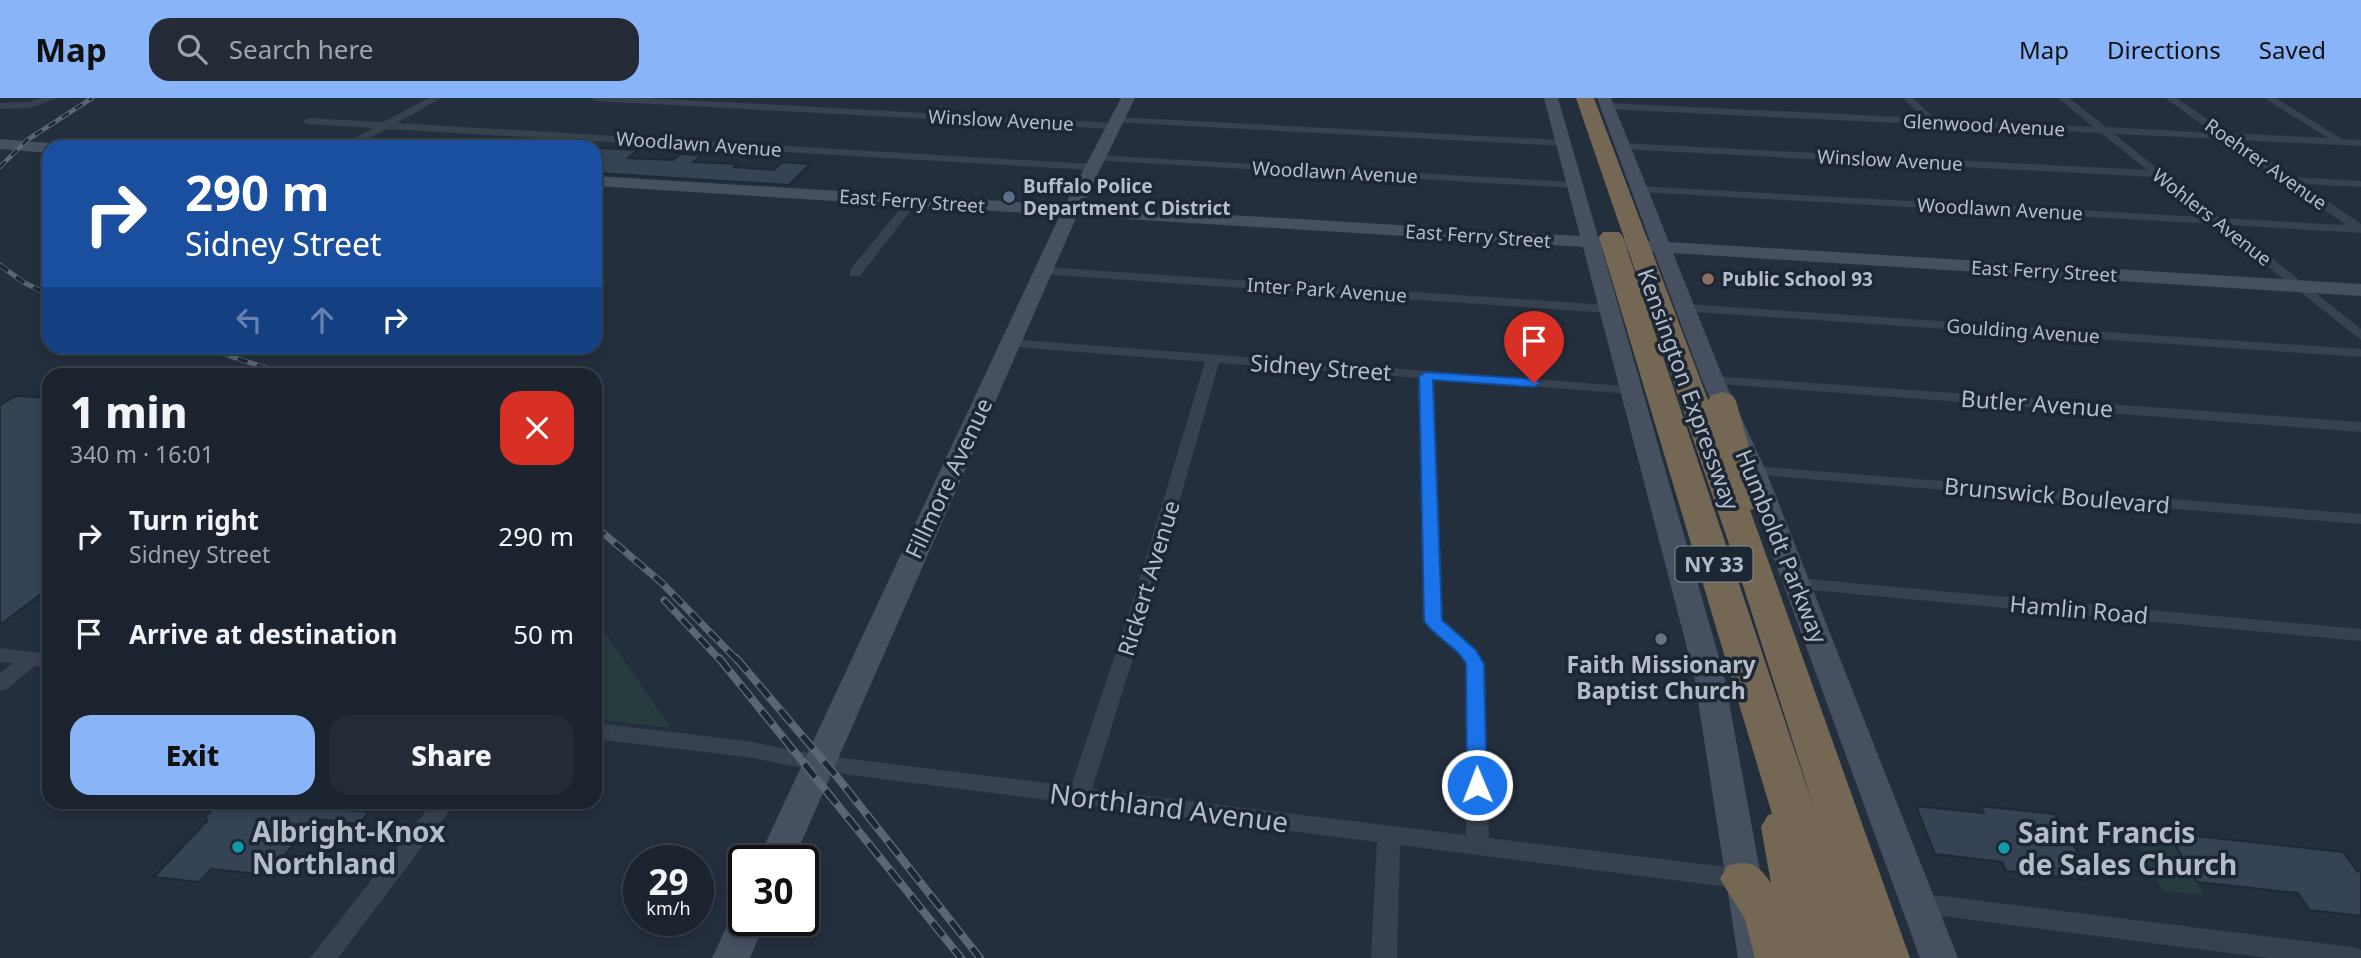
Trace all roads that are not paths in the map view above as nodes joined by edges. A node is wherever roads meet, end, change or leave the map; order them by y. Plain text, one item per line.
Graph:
1 (51, 98) edge
2 (436, 98) edge
3 (596, 98) edge
4 (1128, 98) edge
5 (1551, 98) edge
6 (1567, 98) edge
7 (1908, 98) edge
8 (2063, 98) edge
9 (2170, 98) edge
10 (2269, 98) edge
11 (1599, 101) edge
12 (0, 106) edge
13 (308, 121) dead end
14 (1932, 122) junction
15 (1114, 123) junction
16 (385, 125) junction
17 (2104, 131) junction
18 (2226, 136) junction
19 (358, 140) edge
20 (2342, 142) junction
21 (1562, 143) junction
22 (2361, 143) edge
23 (0, 145) edge
24 (1622, 146) junction
25 (42, 148) edge
26 (2361, 153) edge
27 (1093, 163) junction
28 (2158, 174) junction
29 (2290, 180) junction
30 (602, 181) edge
31 (2361, 184) edge
32 (1575, 185) junction
33 (1639, 189) junction
34 (912, 201) junction
35 (1071, 211) junction
36 (2218, 221) junction
37 (2361, 229) edge
38 (1596, 244) junction
39 (1658, 247) junction
40 (1044, 271) junction
41 (855, 273) dead end
42 (2300, 286) junction
43 (2361, 290) edge
44 (1685, 308) junction
45 (1609, 309) junction
46 (2361, 336) edge
47 (1010, 343) junction
48 (2361, 353) edge
49 (1213, 359) junction
50 (1426, 376) junction
51 (1632, 390) junction
52 (1718, 391) junction
53 (2361, 427) edge
54 (1754, 471) junction
55 (2361, 519) edge
56 (1756, 573) junction
57 (1797, 584) junction
58 (2361, 635) edge
59 (0, 655) edge
60 (40, 660) edge
61 (0, 684) edge
62 (602, 732) edge
63 (819, 763) junction
64 (1786, 795) junction
65 (1079, 796) junction
66 (440, 809) edge
67 (1389, 834) junction
68 (782, 845) edge
69 (1478, 845) junction
70 (1743, 878) junction
71 (1918, 903) junction
72 (741, 936) edge
73 (323, 958) edge
74 (731, 958) edge
75 (1384, 958) edge
76 (1757, 958) edge
77 (1779, 958) edge
78 (1810, 958) edge
79 (1843, 958) edge
80 (1886, 958) edge
81 (1939, 958) edge
82 (2353, 958) edge

1 - 12 street
2 - 16 street
3 - 15 street, Winslow Avenue
4 - 15 street, Fillmore Avenue
5 - 21 street
6 - 64 highway, Kensington Expressway / NY 33
7 - 14 street
8 - 17 street, Wohlers Avenue
9 - 18 street, Roehrer Avenue
10 - 20 street
11 - 14 street, Glenwood Avenue
11 - 24 street, Humboldt Parkway
11 - 56 highway, Kensington Expressway / NY 33
13 - 16 street, Woodlawn Avenue
14 - 17 street, Glenwood Avenue
15 - 21 street, Winslow Avenue
15 - 27 street, Fillmore Avenue
16 - 19 street
16 - 27 street, Woodlawn Avenue
17 - 18 street, Glenwood Avenue
17 - 28 street, Wohlers Avenue
18 - 20 street, Glenwood Avenue
18 - 29 street, Roehrer Avenue
20 - 22 street, Glenwood Avenue
20 - 26 street
21 - 32 street
23 - 25 street
24 - 28 street, Winslow Avenue
24 - 33 street, Humboldt Parkway
27 - 32 street, Woodlawn Avenue
27 - 35 street, Fillmore Avenue
28 - 36 street, Wohlers Avenue
29 - 31 street
29 - 37 street, Roehrer Avenue
30 - 34 street, East Ferry Street
32 - 38 street
33 - 36 street, Woodlawn Avenue
33 - 39 street, Humboldt Parkway
34 - 35 street, East Ferry Street
34 - 41 street
35 - 38 street, East Ferry Street
35 - 40 street, Fillmore Avenue
36 - 37 street, Woodlawn Avenue
36 - 42 street, Wohlers Avenue
38 - 39 street, East Ferry Street
38 - 45 street
39 - 42 street, East Ferry Street
39 - 44 street, Humboldt Parkway
40 - 45 street, Inter Park Avenue
40 - 47 street, Fillmore Avenue
42 - 43 street, East Ferry Street
42 - 46 street, Wohlers Avenue
44 - 48 street, Goulding Avenue
44 - 52 street, Humboldt Parkway
45 - 51 street
47 - 49 street, Sidney Street
47 - 63 street, Fillmore Avenue
49 - 50 street, Sidney Street
49 - 65 street, Rickert Avenue
50 - 51 street, Sidney Street
50 - 69 street
51 - 70 street
52 - 53 street, Butler Avenue
52 - 54 street, Humboldt Parkway
52 - 56 highway
54 - 55 street, Brunswick Boulevard
54 - 57 street, Humboldt Parkway
56 - 80 highway, Kensington Expressway / NY 33
57 - 58 street, Hamlin Road
57 - 71 street, Humboldt Parkway
59 - 60 street
60 - 61 street
62 - 63 street, Northland Avenue
63 - 65 street, Northland Avenue
63 - 68 street, Fillmore Avenue
64 - 78 highway
64 - 79 highway, Kensington Expressway / NY 33
65 - 67 street, Northland Avenue
66 - 73 street
67 - 69 street, Northland Avenue
67 - 75 street
69 - 70 street, Northland Avenue
70 - 76 street
70 - 77 highway
71 - 81 street, Humboldt Parkway
71 - 82 street
72 - 74 street

